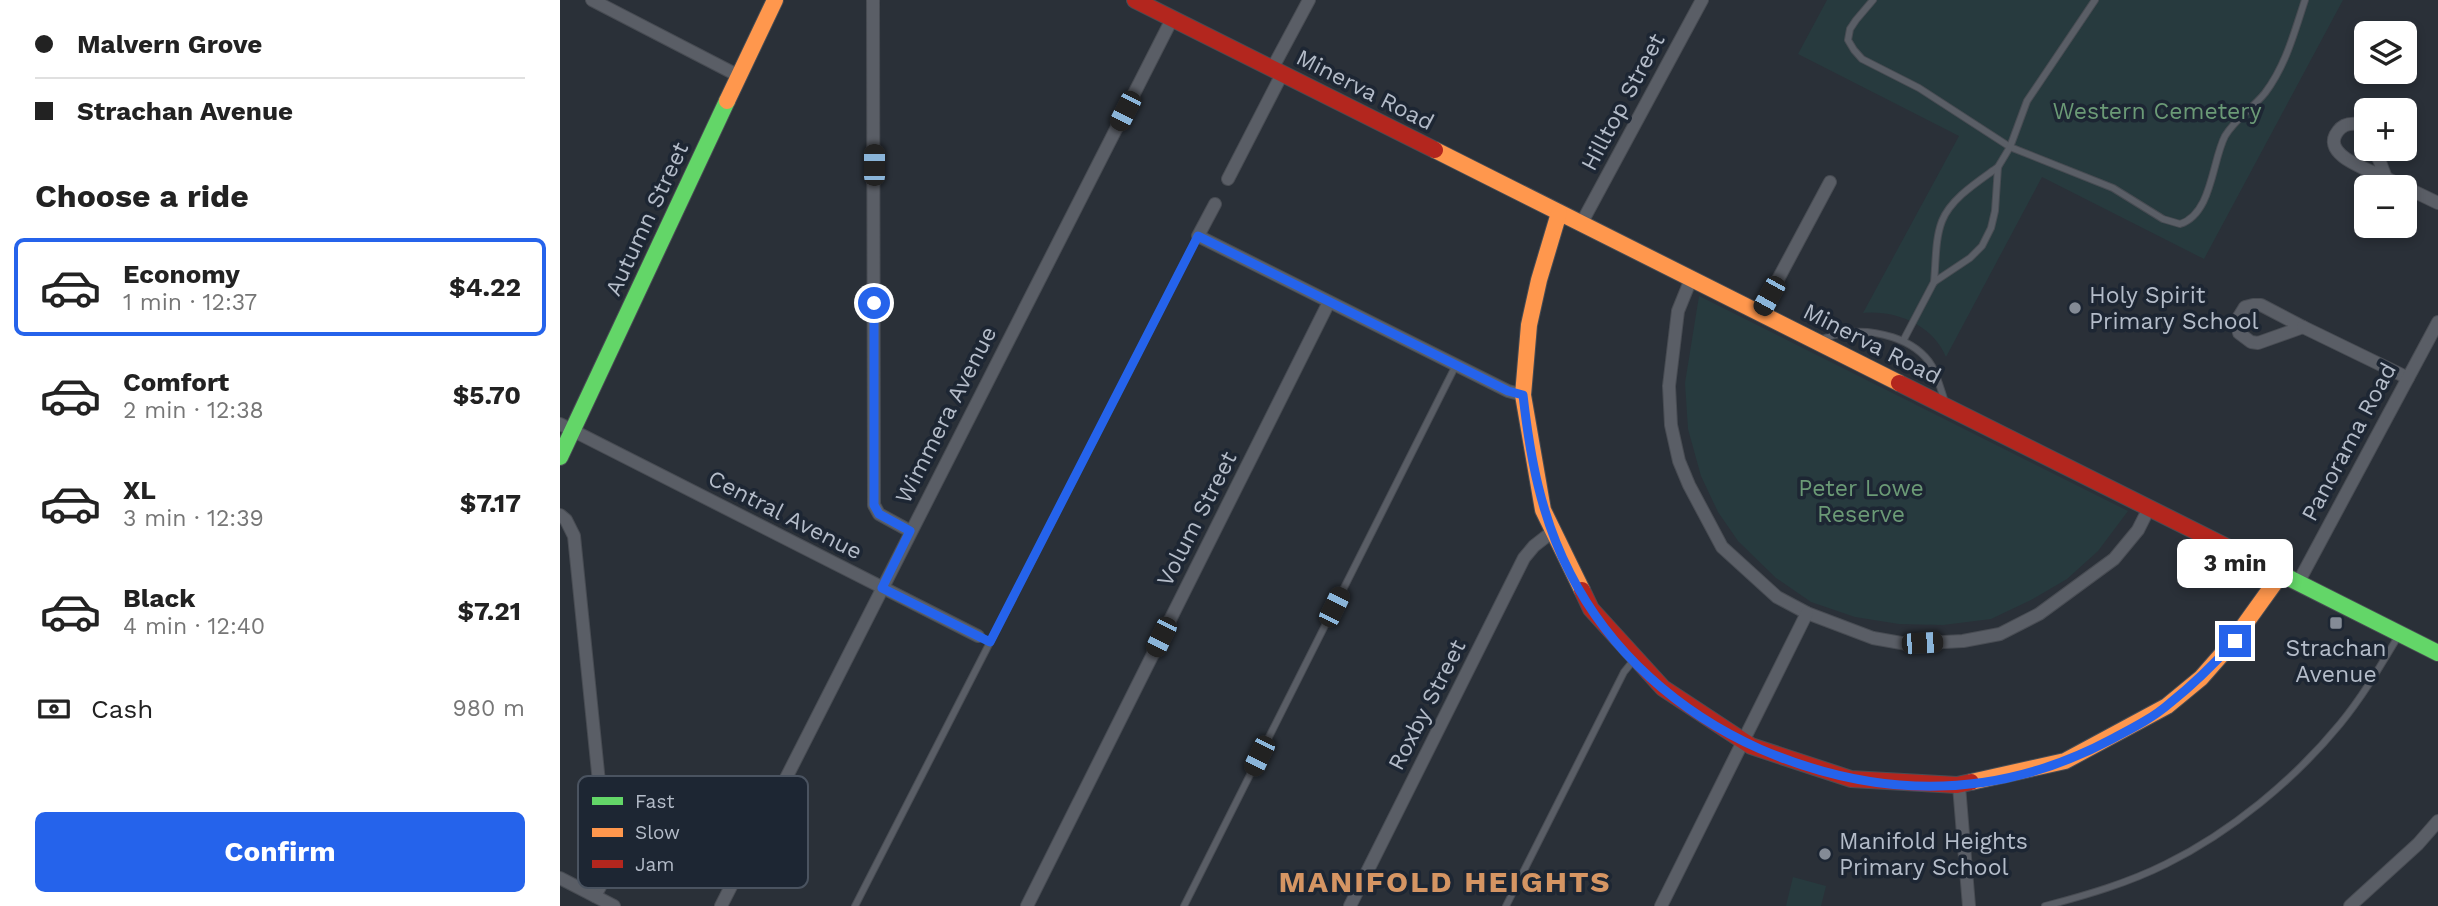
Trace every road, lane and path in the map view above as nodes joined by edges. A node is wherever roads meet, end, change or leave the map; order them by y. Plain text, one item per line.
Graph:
1 (592, 0) edge
2 (775, 0) edge
3 (873, 0) edge
4 (1309, 0) edge
5 (1702, 0) edge
6 (1873, 0) edge
7 (2095, 0) edge
8 (2305, 0) edge
9 (1143, 2) edge
10 (1172, 19) junction
11 (1277, 71) junction
12 (739, 76) junction
13 (2354, 125) edge
14 (2010, 147) junction
15 (1998, 167) junction
16 (2380, 175) edge
17 (1228, 179) dead end
18 (1830, 182) dead end
19 (2417, 194) edge
20 (1215, 204) dead end
21 (2438, 204) edge
22 (1559, 213) junction
23 (1581, 224) junction
24 (1198, 236) junction
25 (1691, 279) junction
26 (1934, 282) junction
27 (1329, 302) junction
28 (1759, 313) junction
29 (2438, 322) edge
30 (2303, 327) junction
31 (1813, 340) junction
32 (1903, 341) junction
33 (1456, 365) junction
34 (2408, 378) junction
35 (1523, 395) junction
36 (1947, 407) junction
37 (566, 427) edge
38 (560, 457) edge
39 (2149, 508) junction
40 (560, 515) edge
41 (910, 531) junction
42 (1552, 532) junction
43 (2281, 574) junction
44 (2298, 583) junction
45 (882, 588) junction
46 (1807, 613) junction
47 (2400, 634) junction
48 (984, 639) junction
49 (2438, 653) edge
50 (1633, 661) junction
51 (1743, 741) junction
52 (599, 776) edge
53 (787, 776) edge
54 (1959, 786) junction
55 (2438, 821) edge
56 (560, 878) edge
57 (578, 887) edge
58 (579, 888) edge
59 (599, 888) edge
60 (730, 888) edge
61 (595, 896) junction
62 (614, 906) edge
63 (721, 906) edge
64 (856, 906) edge
65 (1027, 906) edge
66 (1184, 906) edge
67 (1350, 906) edge
68 (1506, 906) edge
69 (1661, 906) edge
70 (1969, 906) edge
71 (2045, 906) edge
72 (2350, 906) edge

1 - 12 street
2 - 12 street, Autumn Street
3 - 41 street
4 - 11 street
5 - 23 street, Hilltop Street
6 - 14 lane
7 - 14 lane
8 - 14 lane
9 - 10 street, Minerva Road
10 - 11 street, Minerva Road
10 - 41 street, Wimmera Avenue
11 - 17 street
11 - 22 street, Minerva Road
12 - 37 street, Autumn Street
13 - 16 street
14 - 15 lane
15 - 26 lane
15 - 26 lane
18 - 28 street
19 - 21 street
20 - 24 street
22 - 23 street, Minerva Road
22 - 35 street
23 - 25 street, Minerva Road
24 - 27 street
24 - 48 lane
25 - 28 street, Minerva Road
25 - 46 street
26 - 32 lane
27 - 33 street
27 - 65 street, Volum Street
28 - 31 street, Minerva Road
29 - 34 street, Panorama Road
30 - 30 street
30 - 34 street
31 - 32 lane
31 - 36 street, Minerva Road
32 - 36 lane
33 - 35 street
33 - 66 lane
34 - 44 street, Panorama Road
35 - 42 street
36 - 39 street, Minerva Road
37 - 38 street, Autumn Street
37 - 45 street, Central Avenue
39 - 43 street, Minerva Road
39 - 46 street
40 - 52 street
41 - 45 street, Wimmera Avenue
42 - 50 street
42 - 67 street, Roxby Street
43 - 44 street, Minerva Road
43 - 54 street
44 - 47 street, Minerva Road
45 - 48 street, Central Avenue
45 - 53 street, Wimmera Avenue
46 - 51 street
47 - 49 street, Minerva Road
47 - 71 lane
48 - 64 lane
50 - 51 street
50 - 68 lane
51 - 54 street
51 - 69 street
54 - 70 street
55 - 72 street
56 - 57 street
58 - 61 street
59 - 61 street
60 - 63 street, Wimmera Avenue
61 - 62 street

